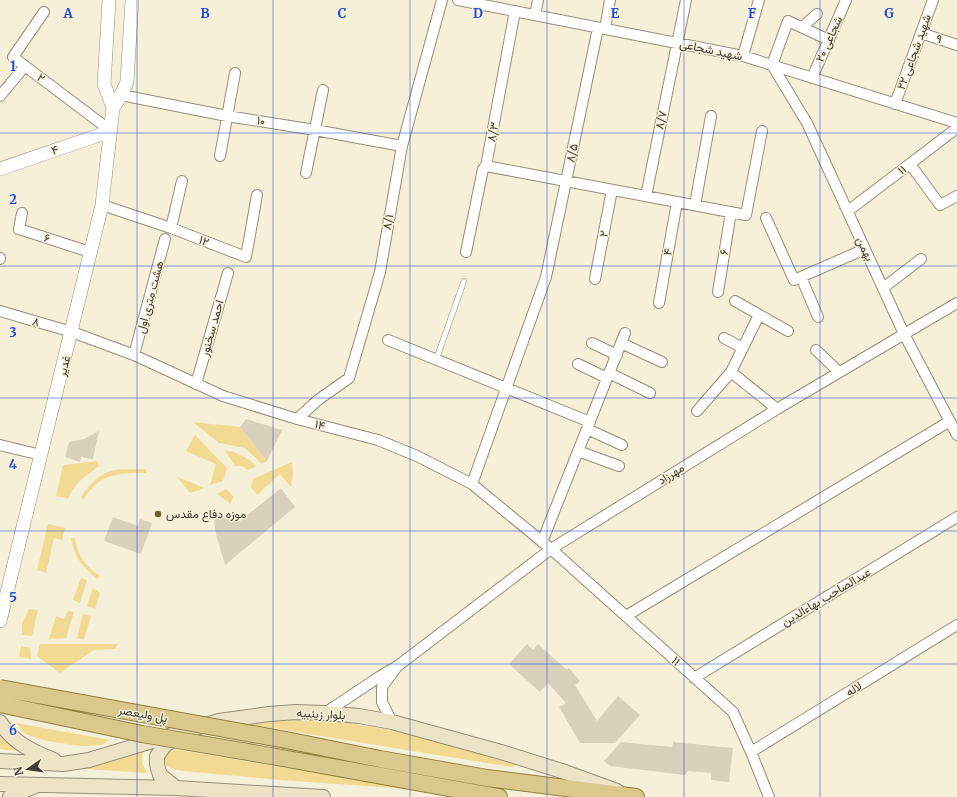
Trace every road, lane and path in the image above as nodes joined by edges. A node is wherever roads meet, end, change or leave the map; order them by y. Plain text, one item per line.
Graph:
1 (109, 0) edge
2 (132, 0) edge
3 (442, 0) edge
4 (460, 0) edge
5 (538, 0) edge
6 (610, 0) edge
7 (686, 0) edge
8 (759, 0) edge
9 (846, 0) edge
10 (934, 0) edge
11 (515, 11) junction
12 (44, 12) dead end
13 (817, 14) dead end
14 (535, 15) junction
15 (802, 27) junction
16 (602, 28) junction
17 (921, 33) junction
18 (829, 40) junction
19 (677, 43) junction
20 (957, 45) edge
21 (743, 56) junction
22 (772, 65) junction
23 (25, 66) junction
24 (235, 73) dead end
25 (812, 78) junction
26 (323, 90) dead end
27 (121, 95) junction
28 (0, 96) edge
29 (895, 104) junction
30 (113, 108) junction
31 (228, 116) junction
32 (711, 116) dead end
33 (957, 123) edge
34 (957, 128) edge
35 (315, 130) junction
36 (111, 131) junction
37 (762, 131) dead end
38 (402, 146) junction
39 (220, 156) dead end
40 (910, 164) junction
41 (486, 166) junction
42 (0, 169) edge
43 (306, 173) dead end
44 (182, 181) dead end
45 (566, 181) junction
46 (612, 190) junction
47 (257, 195) dead end
48 (646, 196) junction
49 (957, 196) edge
50 (677, 202) junction
51 (102, 205) junction
52 (695, 205) junction
53 (22, 212) dead end
54 (730, 212) junction
55 (848, 212) junction
56 (766, 218) dead end
57 (171, 228) junction
58 (165, 239) dead end
59 (865, 249) junction
60 (90, 252) junction
61 (466, 252) dead end
62 (921, 259) dead end
63 (228, 273) dead end
64 (801, 277) junction
65 (595, 279) dead end
66 (464, 280) dead end
67 (883, 288) junction
68 (718, 292) dead end
69 (735, 301) dead end
70 (659, 303) dead end
71 (957, 303) edge
72 (0, 311) edge
73 (759, 314) junction
74 (818, 317) dead end
75 (788, 330) dead end
76 (72, 332) junction
77 (625, 333) dead end
78 (904, 334) junction
79 (724, 338) dead end
80 (388, 340) dead end
81 (592, 343) dead end
82 (621, 343) junction
83 (743, 348) junction
84 (816, 350) dead end
85 (134, 355) junction
86 (617, 355) junction
87 (436, 360) junction
88 (662, 362) dead end
89 (578, 364) dead end
90 (731, 372) junction
91 (839, 372) junction
92 (608, 376) junction
93 (196, 384) junction
94 (507, 388) junction
95 (650, 393) dead end
96 (777, 409) junction
97 (698, 411) dead end
98 (951, 418) edge
99 (297, 419) junction
100 (588, 425) junction
101 (957, 435) edge
102 (622, 444) dead end
103 (0, 445) edge
104 (578, 451) junction
105 (42, 455) junction
106 (619, 466) dead end
107 (472, 484) junction
108 (957, 517) edge
109 (542, 542) junction
110 (551, 549) junction
111 (626, 616) junction
112 (0, 621) edge
113 (957, 625) edge
114 (399, 665) junction
115 (694, 678) junction
116 (0, 688) edge
117 (0, 704) edge
118 (325, 713) junction
119 (0, 722) edge
120 (392, 722) junction
121 (191, 728) junction
122 (751, 752) junction
123 (0, 761) edge
124 (63, 764) junction
125 (0, 784) edge
126 (41, 784) junction
127 (176, 788) junction
128 (10, 797) edge
129 (323, 797) edge
130 (500, 797) edge
131 (635, 797) edge
132 (768, 797) edge

1 - 30 street
2 - 27 street
3 - 38 street, ۸/۱
4 - 11 street, شهید شجاعی
5 - 14 street
6 - 16 street, ۸/۵
7 - 19 street, ۸/۷
8 - 21 street
9 - 18 street, شجاعی ۲۰
10 - 17 street, شهید شجاعی ۲۲
11 - 14 street, شهید شجاعی
11 - 41 street, ۸/۳
12 - 23 street, ۲
13 - 15 street
14 - 16 street, شهید شجاعی
15 - 18 street
15 - 22 street
16 - 19 street, شهید شجاعی
16 - 45 street, ۸/۵
17 - 20 street, ۹
17 - 29 street, شهید شجاعی ۲۲
18 - 25 street, شجاعی ۲۰
19 - 21 street, شهید شجاعی
19 - 48 street, ۸/۷
21 - 22 street, شهید شجاعی
22 - 25 street, شهید شجاعی
22 - 55 street, بهمن
23 - 28 street
23 - 36 street, ۲
24 - 31 street
25 - 29 street, شهید شجاعی
26 - 35 street
27 - 30 street
27 - 31 street, ۱۰
29 - 33 street, شهید شجاعی
30 - 36 street, غدیر
31 - 35 street, ۱۰
31 - 39 street
32 - 52 street
34 - 40 street, ۱۱
35 - 38 street, ۱۰
35 - 43 street
36 - 42 street, ۴
36 - 51 street, غدیر
37 - 54 street
38 - 99 street, ۸/۱
40 - 49 street
40 - 55 street, ۱۱
41 - 45 street
41 - 61 street, ۸/۳
44 - 57 street
45 - 46 street
45 - 94 street, ۸/۵
46 - 48 street
46 - 65 street, ۲
47 - 57 street, ۱۲
48 - 50 street
50 - 52 street
50 - 70 street, ۴
51 - 57 street, ۱۲
51 - 60 street, غدیر
52 - 54 street
53 - 60 street, ۶
54 - 68 street, ۶
55 - 59 street, بهمن
56 - 64 street
58 - 85 street, هشت متری اول
59 - 64 street
59 - 67 street, بهمن
60 - 76 street, غدیر
62 - 67 street
63 - 93 street, احمد سخنور
64 - 74 street
66 - 87 lane
67 - 78 street, بهمن
69 - 73 street
71 - 78 street, مهرزاد
72 - 76 street, ۸
73 - 75 street
73 - 83 street
76 - 85 street, ۱۴
76 - 105 street, غدیر
77 - 82 street
78 - 91 street, مهرزاد
78 - 98 street, بهمن
79 - 83 street
80 - 87 street
81 - 86 street
82 - 86 street
82 - 88 street
83 - 90 street
84 - 91 street
85 - 93 street, ۱۴
86 - 92 street
87 - 94 street
89 - 92 street
90 - 96 street
90 - 97 street
91 - 96 street, مهرزاد
92 - 95 street
92 - 100 street
93 - 99 street, ۱۴
94 - 100 street
94 - 107 street, ۸/۵
96 - 110 street, مهرزاد
98 - 101 street, بهمن
98 - 111 street
99 - 107 street, ۱۴
100 - 102 street
100 - 104 street
103 - 105 street
104 - 106 street
104 - 109 street
105 - 112 street, غدیر
107 - 109 street, ۱۴
108 - 115 street, عبدالصاحب بهاءالدین
109 - 110 street, ۱۴
110 - 111 street, ۱۱
110 - 114 street, مهرزاد
111 - 115 street, ۱۱
113 - 122 street, لاله
114 - 118 street
114 - 120 street
115 - 122 street, ۱۱
116 - 131 main road, پل ولیعصر, bridge
117 - 130 main road, پل ولیعصر, bridge
118 - 120 main road, بلوار زینبیه
118 - 121 main road, بلوار زینبیه
119 - 124 main road
120 - 131 main road, بلوار زینبیه
121 - 124 main road, بلوار زینبیه
121 - 127 main road
122 - 132 street, ۱۱
123 - 124 main road, بلوار زینبیه
125 - 126 main road
126 - 127 main road
126 - 128 main road
127 - 129 main road

